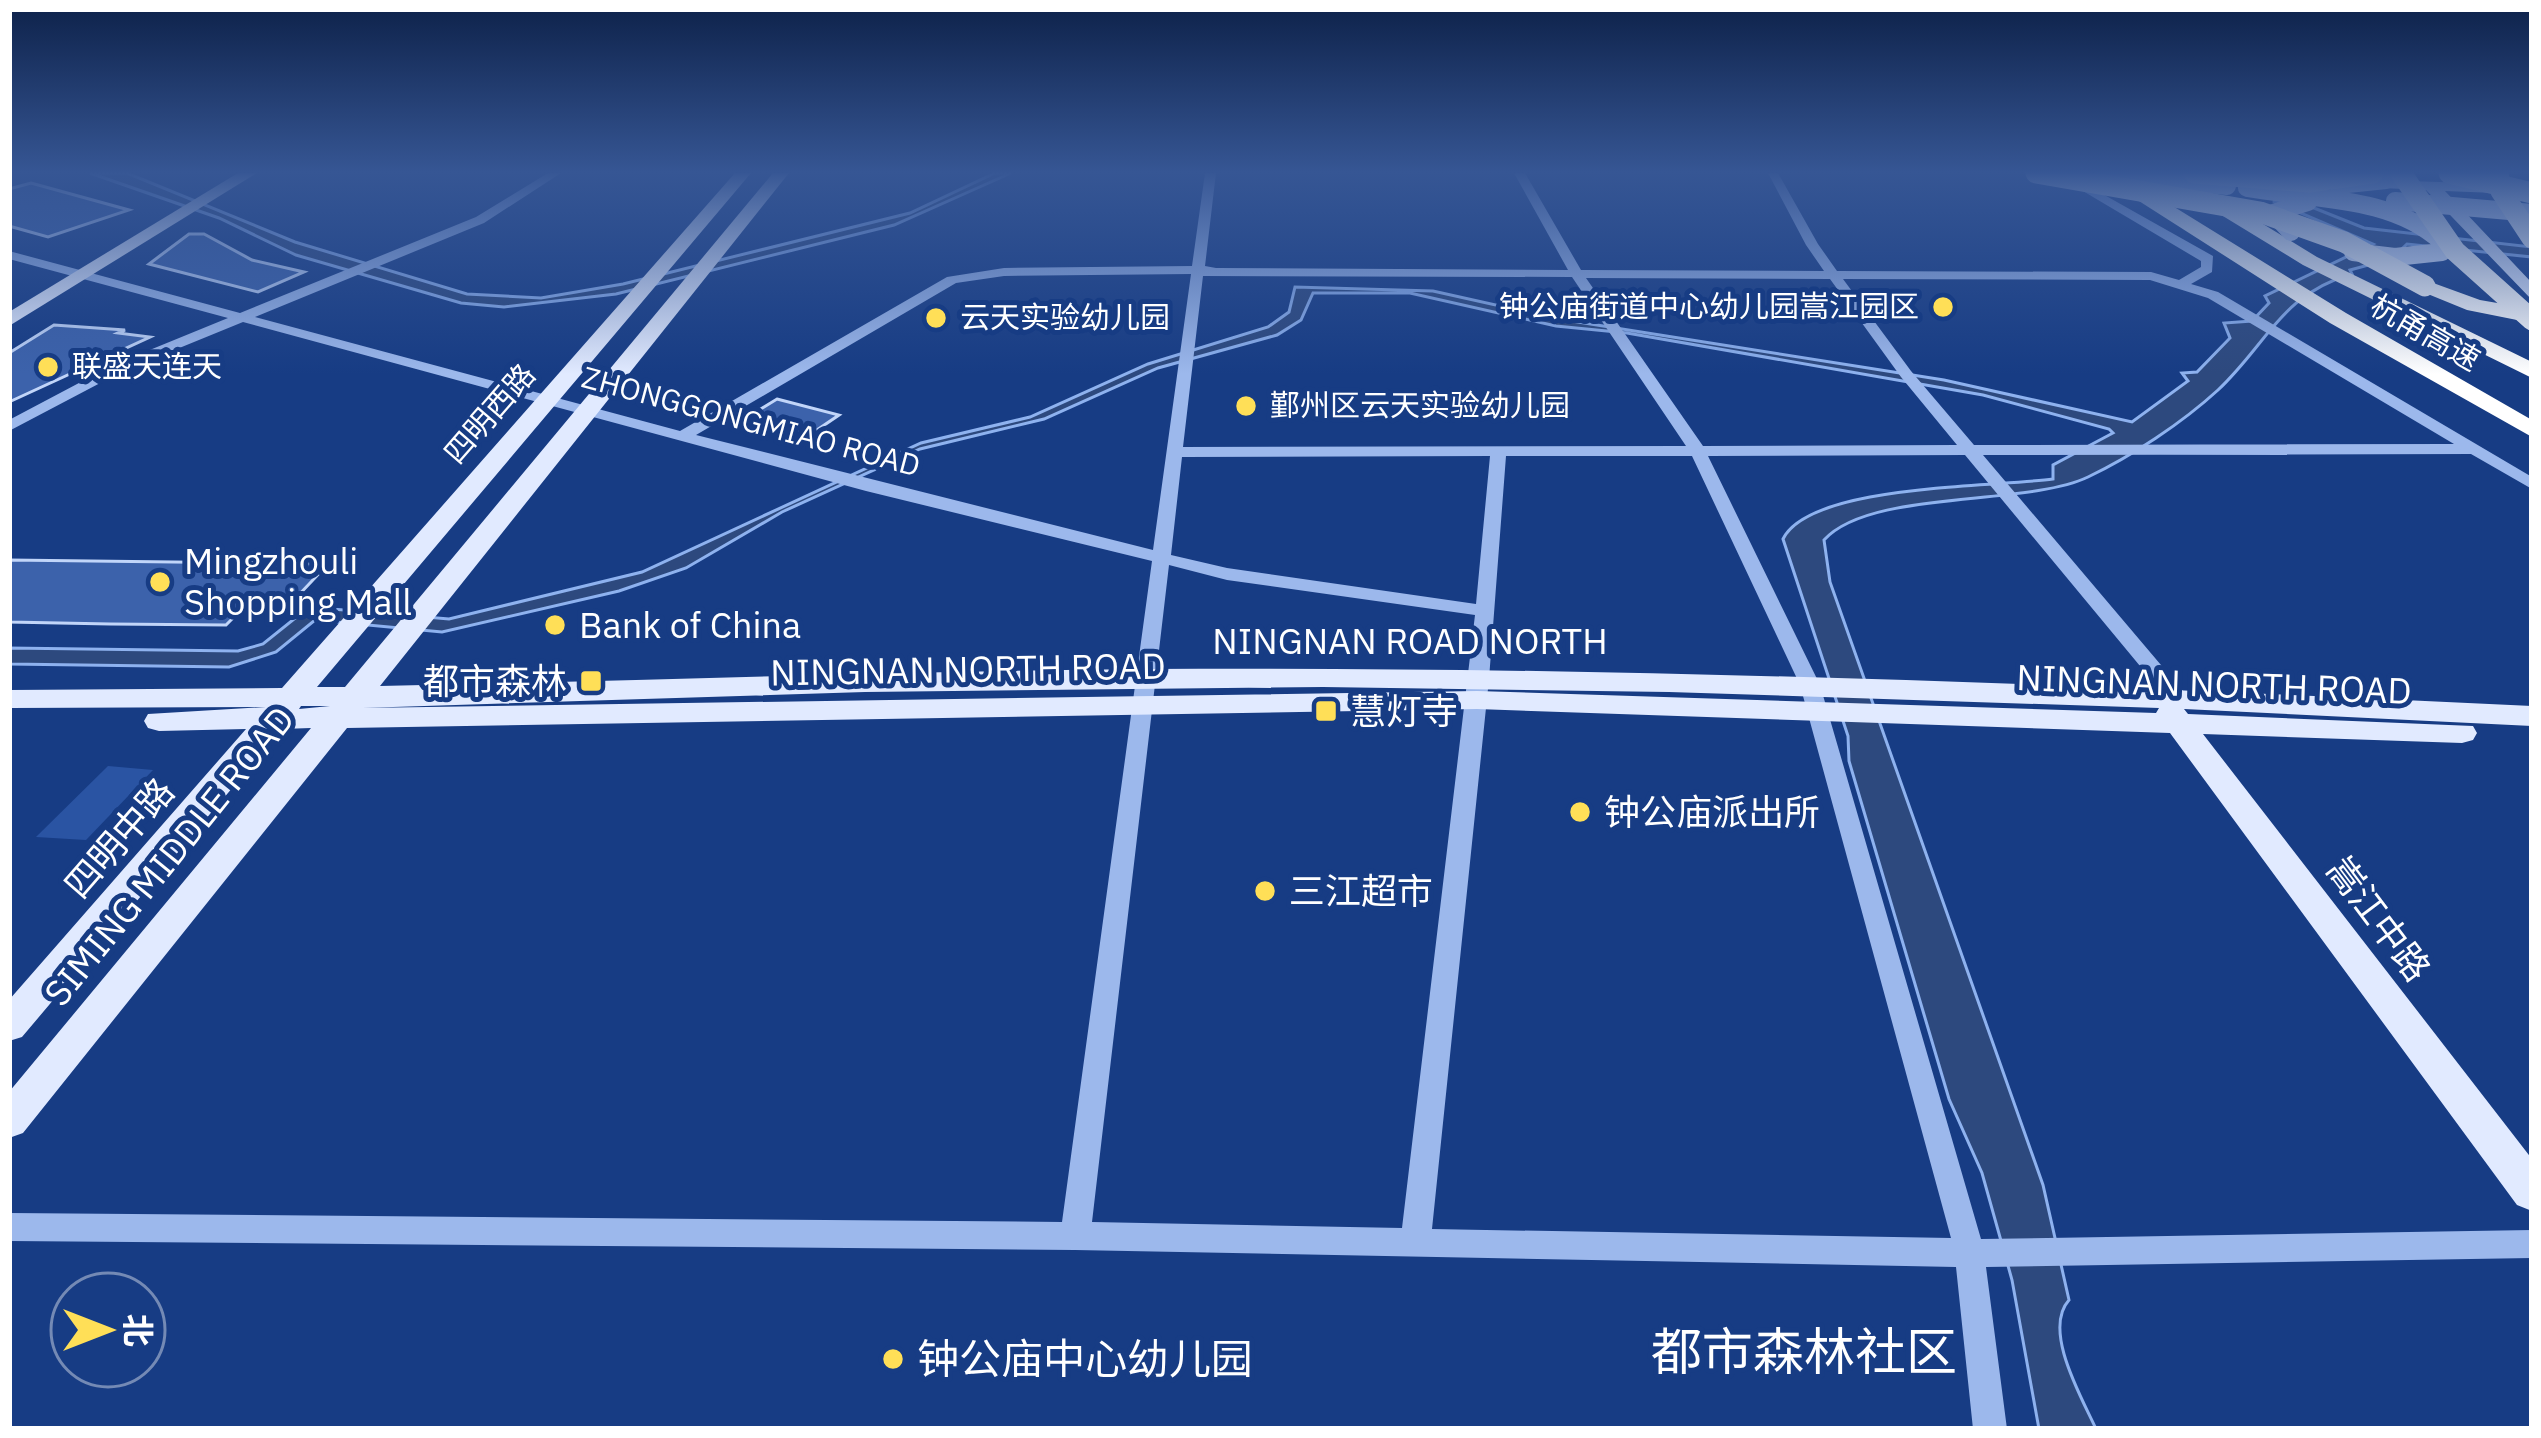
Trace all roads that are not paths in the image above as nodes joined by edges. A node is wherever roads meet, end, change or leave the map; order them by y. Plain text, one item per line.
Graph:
1 (141, 240) edge
2 (430, 240) edge
3 (683, 240) edge
4 (727, 240) edge
5 (1204, 240) edge
6 (1557, 240) edge
7 (1809, 240) edge
8 (1810, 240) edge
9 (2176, 240) edge
10 (2217, 240) edge
11 (2223, 240) edge
12 (2274, 240) edge
13 (2315, 240) edge
14 (2319, 240) edge
15 (2339, 240) edge
16 (2437, 240) edge
17 (2448, 240) edge
18 (2513, 250) edge
19 (9, 255) edge
20 (2256, 262) junction
21 (1201, 272) junction
22 (1576, 273) junction
23 (1826, 273) junction
24 (82, 277) junction
25 (2182, 284) junction
26 (2532, 294) edge
27 (9, 305) edge
28 (32, 306) junction
29 (238, 318) junction
30 (2347, 318) junction
31 (2532, 318) edge
32 (9, 320) edge
33 (2532, 357) edge
34 (2532, 370) edge
35 (546, 399) junction
36 (591, 410) junction
37 (2532, 418) edge
38 (9, 426) edge
39 (2532, 430) edge
40 (684, 435) junction
41 (2474, 449) junction
42 (1967, 450) junction
43 (1177, 452) junction
44 (1498, 452) junction
45 (1698, 452) junction
46 (2532, 484) edge
47 (1163, 558) junction
48 (1485, 610) junction
49 (1478, 689) junction
50 (1143, 691) junction
51 (1816, 697) junction
52 (9, 698) edge
53 (2177, 709) junction
54 (278, 711) junction
55 (340, 711) junction
56 (2532, 716) edge
57 (9, 718) edge
58 (2532, 736) edge
59 (9, 1026) edge
60 (9, 1121) edge
61 (2532, 1162) edge
62 (2532, 1192) edge
63 (9, 1228) edge
64 (1075, 1236) junction
65 (1415, 1243) junction
66 (2532, 1244) edge
67 (1974, 1252) junction
68 (1990, 1429) edge

1 - 24 main road
2 - 29 street
3 - 35 main road, 四明西路
4 - 36 main road
5 - 21 street
6 - 22 street
7 - 23 street
8 - 23 street
9 - 25 street
10 - 20 highway, 杭甬高速
11 - 20 highway, 杭甬高速
12 - 34 highway, bridge
13 - 16 main road, bridge
14 - 33 highway, bridge
15 - 31 highway, bridge
17 - 31 highway, bridge
18 - 26 main road
19 - 24 street, ZHONGGONGMIAO ROAD
20 - 30 highway, 杭甬高速
21 - 22 street
21 - 40 street
21 - 43 street
22 - 23 street
22 - 45 street
23 - 25 street
23 - 42 street
23 - 42 street
24 - 28 main road
24 - 29 street, ZHONGGONGMIAO ROAD
25 - 41 street
27 - 28 street
28 - 32 main road
29 - 35 street, ZHONGGONGMIAO ROAD
29 - 38 street
30 - 37 highway, 杭甬高速
30 - 39 highway, 杭甬高速
35 - 36 street, ZHONGGONGMIAO ROAD
35 - 54 main road, 四明西路
36 - 40 street, ZHONGGONGMIAO ROAD
36 - 55 main road
40 - 47 street, ZHONGGONGMIAO ROAD
41 - 42 street
41 - 46 street
42 - 45 street
42 - 53 street
42 - 53 street
43 - 44 street
43 - 47 street
44 - 45 street
44 - 48 street
45 - 51 street
47 - 48 street, ZHONGGONGMIAO ROAD
47 - 50 street
48 - 49 street
49 - 50 main road, NINGNAN NORTH ROAD
49 - 51 main road, NINGNAN NORTH ROAD
49 - 65 street
50 - 55 main road, NINGNAN NORTH ROAD
50 - 64 street
51 - 53 main road, NINGNAN NORTH ROAD
51 - 67 street
52 - 54 main road
53 - 56 main road
53 - 58 main road, NINGNAN NORTH ROAD
53 - 61 main road, 嵩江中路
53 - 62 main road, 嵩江中路
54 - 55 main road, NINGNAN NORTH ROAD
54 - 57 main road
54 - 59 main road, 四明中路
55 - 60 main road, SIMING MIDDLE ROAD
63 - 64 street
64 - 65 street
65 - 67 street
66 - 67 street
67 - 68 street

